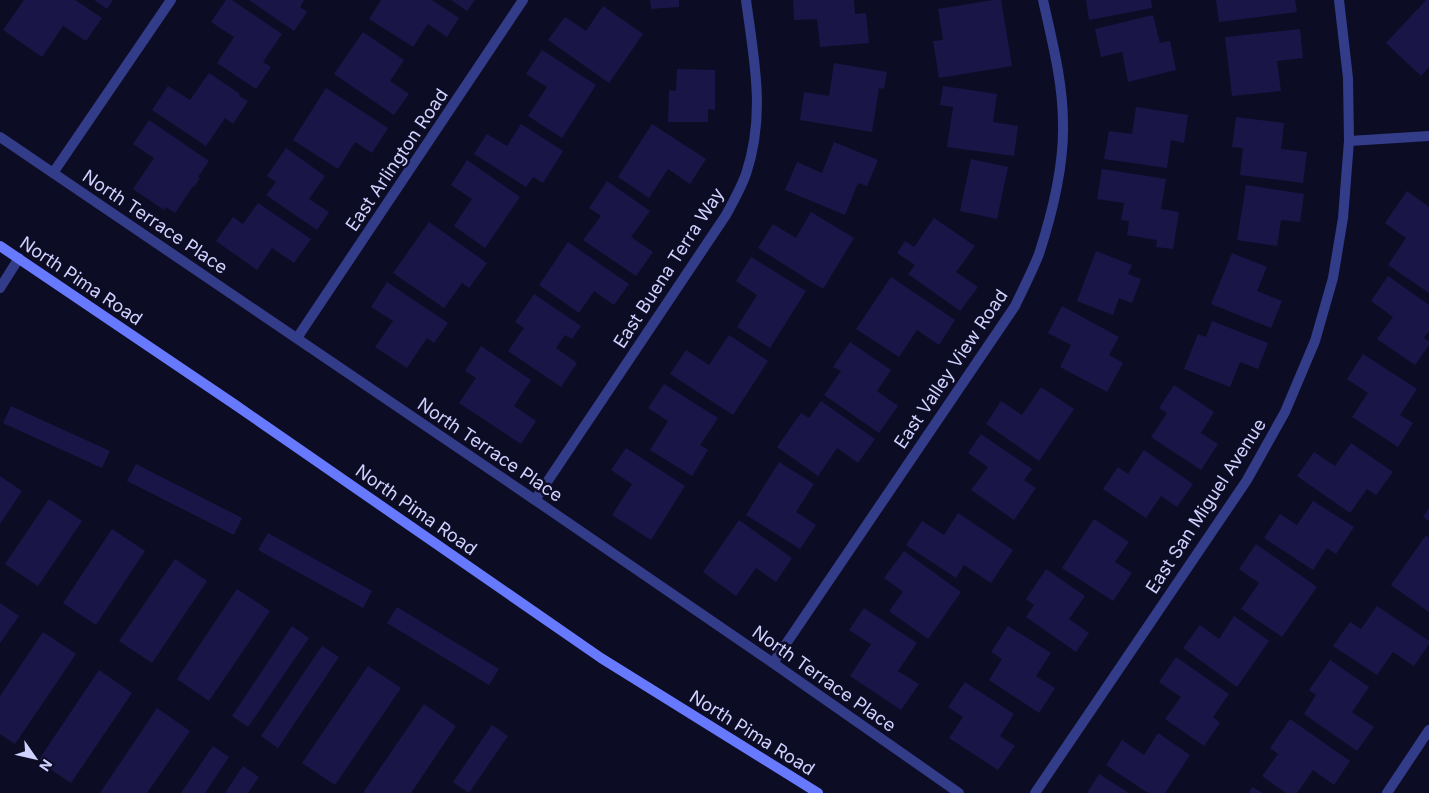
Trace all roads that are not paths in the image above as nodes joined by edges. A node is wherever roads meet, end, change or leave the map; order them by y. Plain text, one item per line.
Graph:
1 (171, 0) edge
2 (524, 0) edge
3 (746, 0) edge
4 (1043, 0) edge
5 (1339, 0) edge
6 (1429, 136) edge
7 (0, 137) edge
8 (1350, 141) junction
9 (53, 174) junction
10 (0, 246) edge
11 (19, 258) junction
12 (0, 288) edge
13 (296, 338) junction
14 (535, 500) junction
15 (772, 663) junction
16 (1429, 730) edge
17 (818, 793) edge
18 (960, 793) edge
19 (1035, 793) edge
20 (1387, 793) edge

1 - 9 street
2 - 13 street, East Arlington Road
3 - 14 street, East Buena Terra Way
4 - 15 street, East Valley View Road
5 - 8 street, East San Miguel Avenue
6 - 8 street
7 - 9 street, North Terrace Place
8 - 19 street, East San Miguel Avenue
9 - 13 street, North Terrace Place
10 - 11 main road, North Pima Road
11 - 12 street
11 - 17 main road, North Pima Road
13 - 14 street, North Terrace Place
14 - 15 street, North Terrace Place
15 - 18 street, North Terrace Place
16 - 20 street

